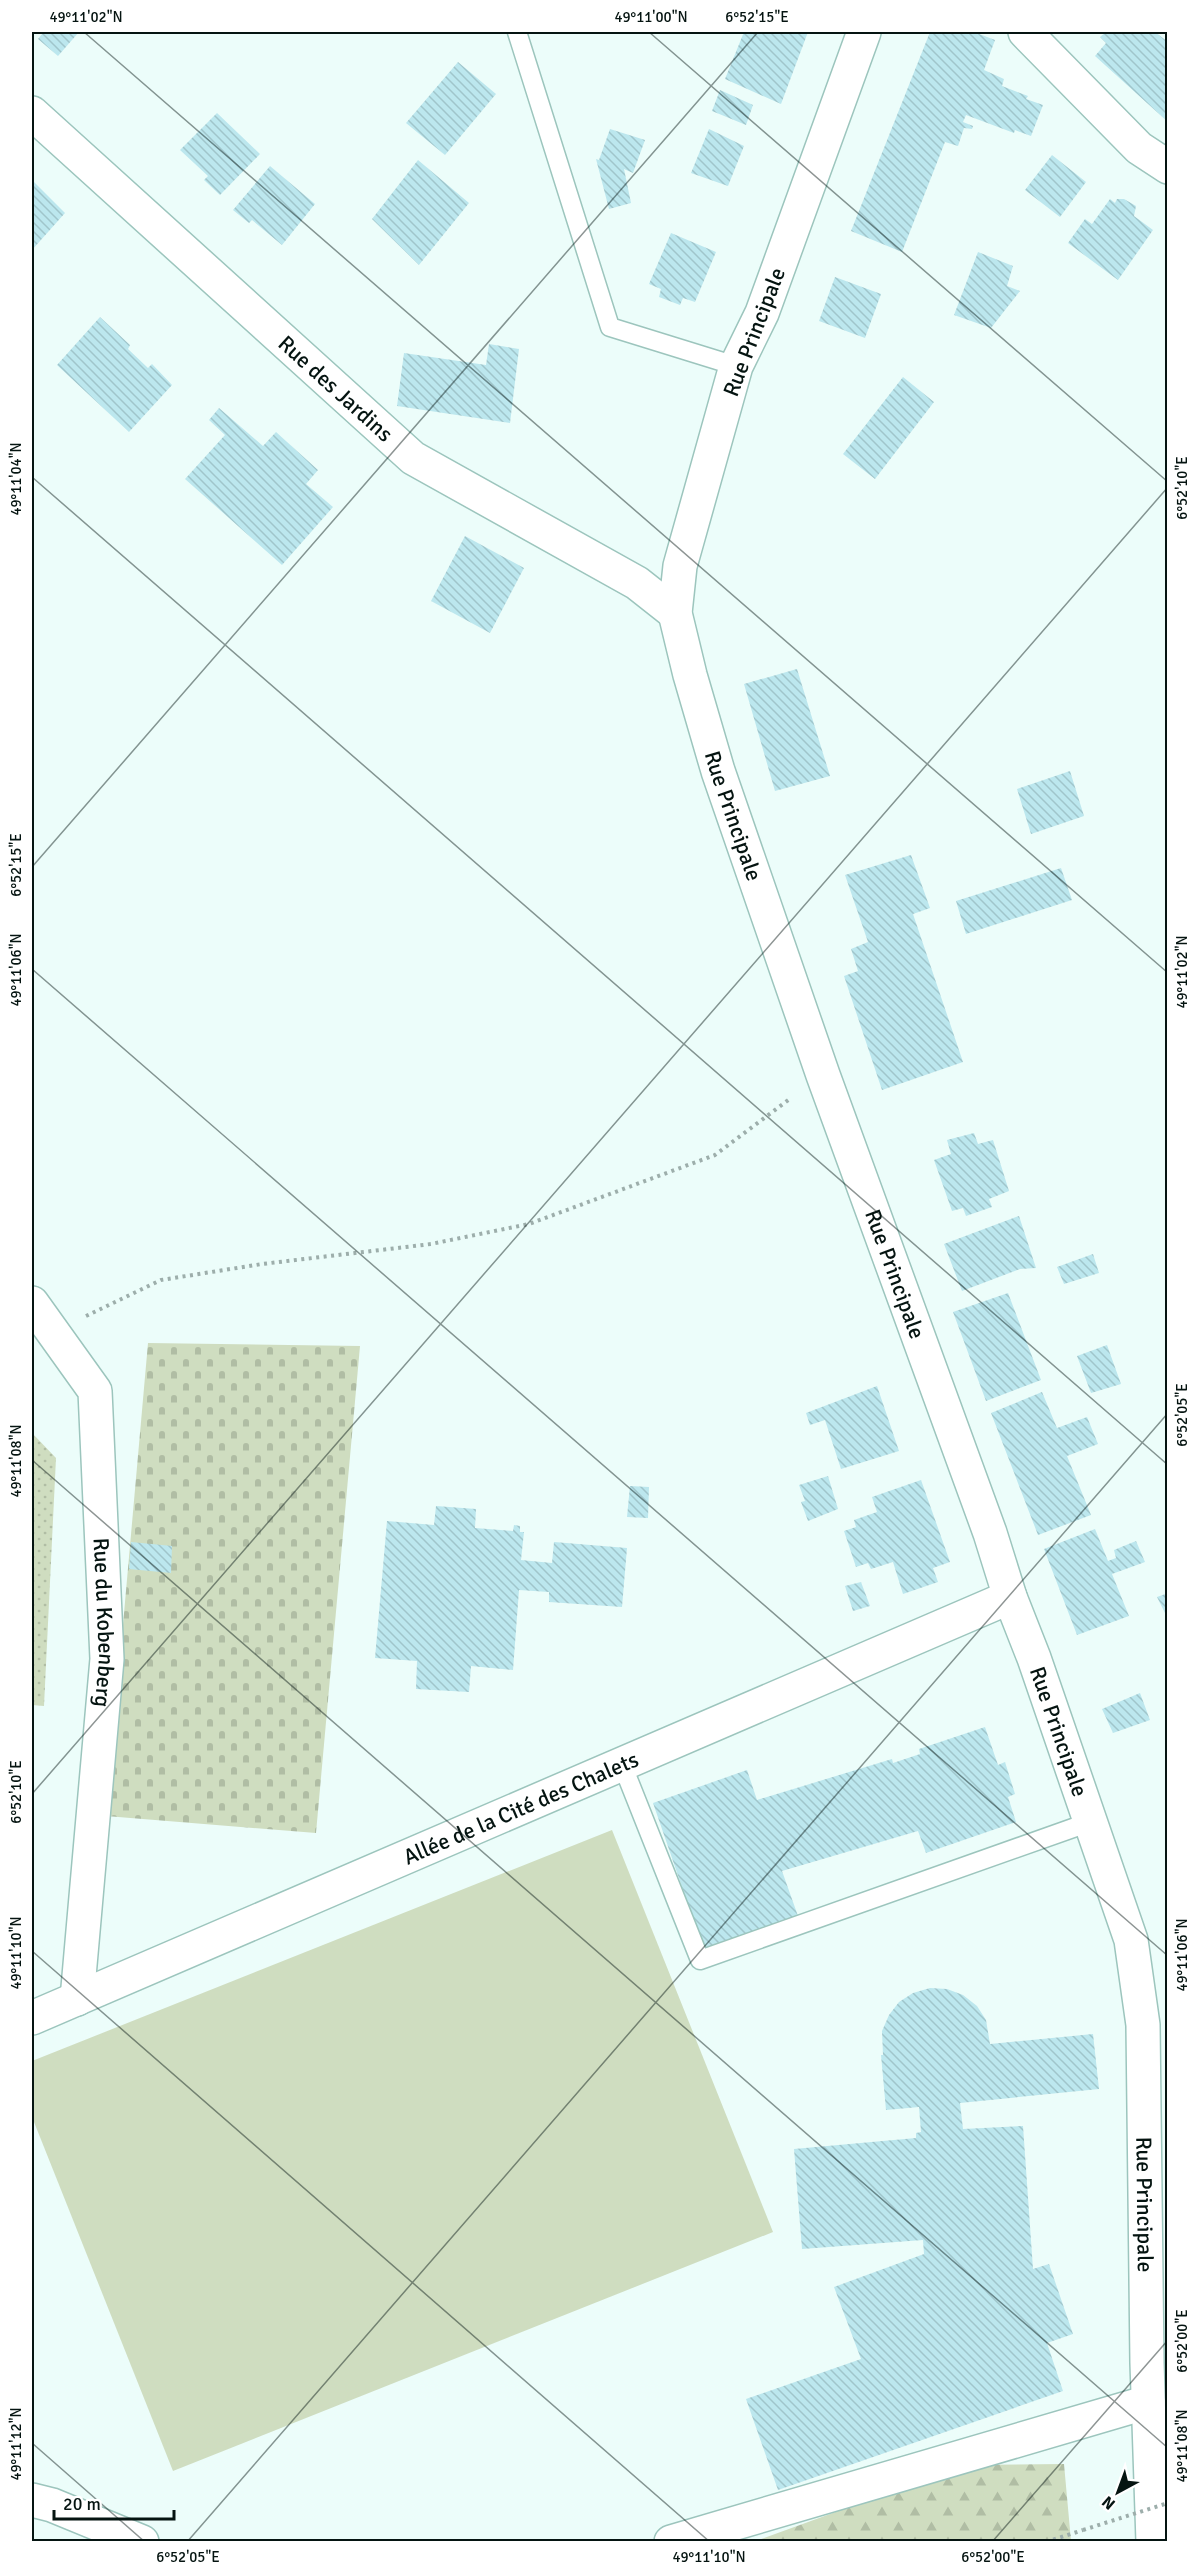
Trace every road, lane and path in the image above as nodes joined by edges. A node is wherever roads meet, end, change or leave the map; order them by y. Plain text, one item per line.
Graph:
1 (517, 32) edge
2 (864, 32) edge
3 (1025, 32) edge
4 (32, 113) edge
5 (1167, 167) edge
6 (736, 366) junction
7 (675, 613) junction
8 (823, 1075) junction
9 (32, 1303) edge
10 (53, 1332) junction
11 (1010, 1597) junction
12 (622, 1764) junction
13 (1090, 1822) junction
14 (77, 1999) junction
15 (32, 2018) edge
16 (1148, 2402) junction
17 (1167, 2503) edge
18 (38, 2508) edge
19 (142, 2541) edge
20 (671, 2541) edge
21 (1046, 2541) edge
22 (1153, 2541) edge

1 - 6 lane
2 - 6 street, Rue Principale
3 - 5 street
4 - 7 street, Rue des Jardins
6 - 7 street, Rue Principale
7 - 8 street, Rue Principale
8 - 10 path
8 - 11 street, Rue Principale
9 - 10 street, Rue du Kobenberg
10 - 14 street, Rue du Kobenberg
11 - 12 street, Allée de la Cité des Chalets
11 - 13 street, Rue Principale
12 - 13 lane
12 - 14 street, Allée de la Cité des Chalets
13 - 16 street, Rue Principale
14 - 15 street, Allée de la Cité des Chalets
16 - 20 street
16 - 22 street, Rue Principale
17 - 21 path, bridge
18 - 19 street

